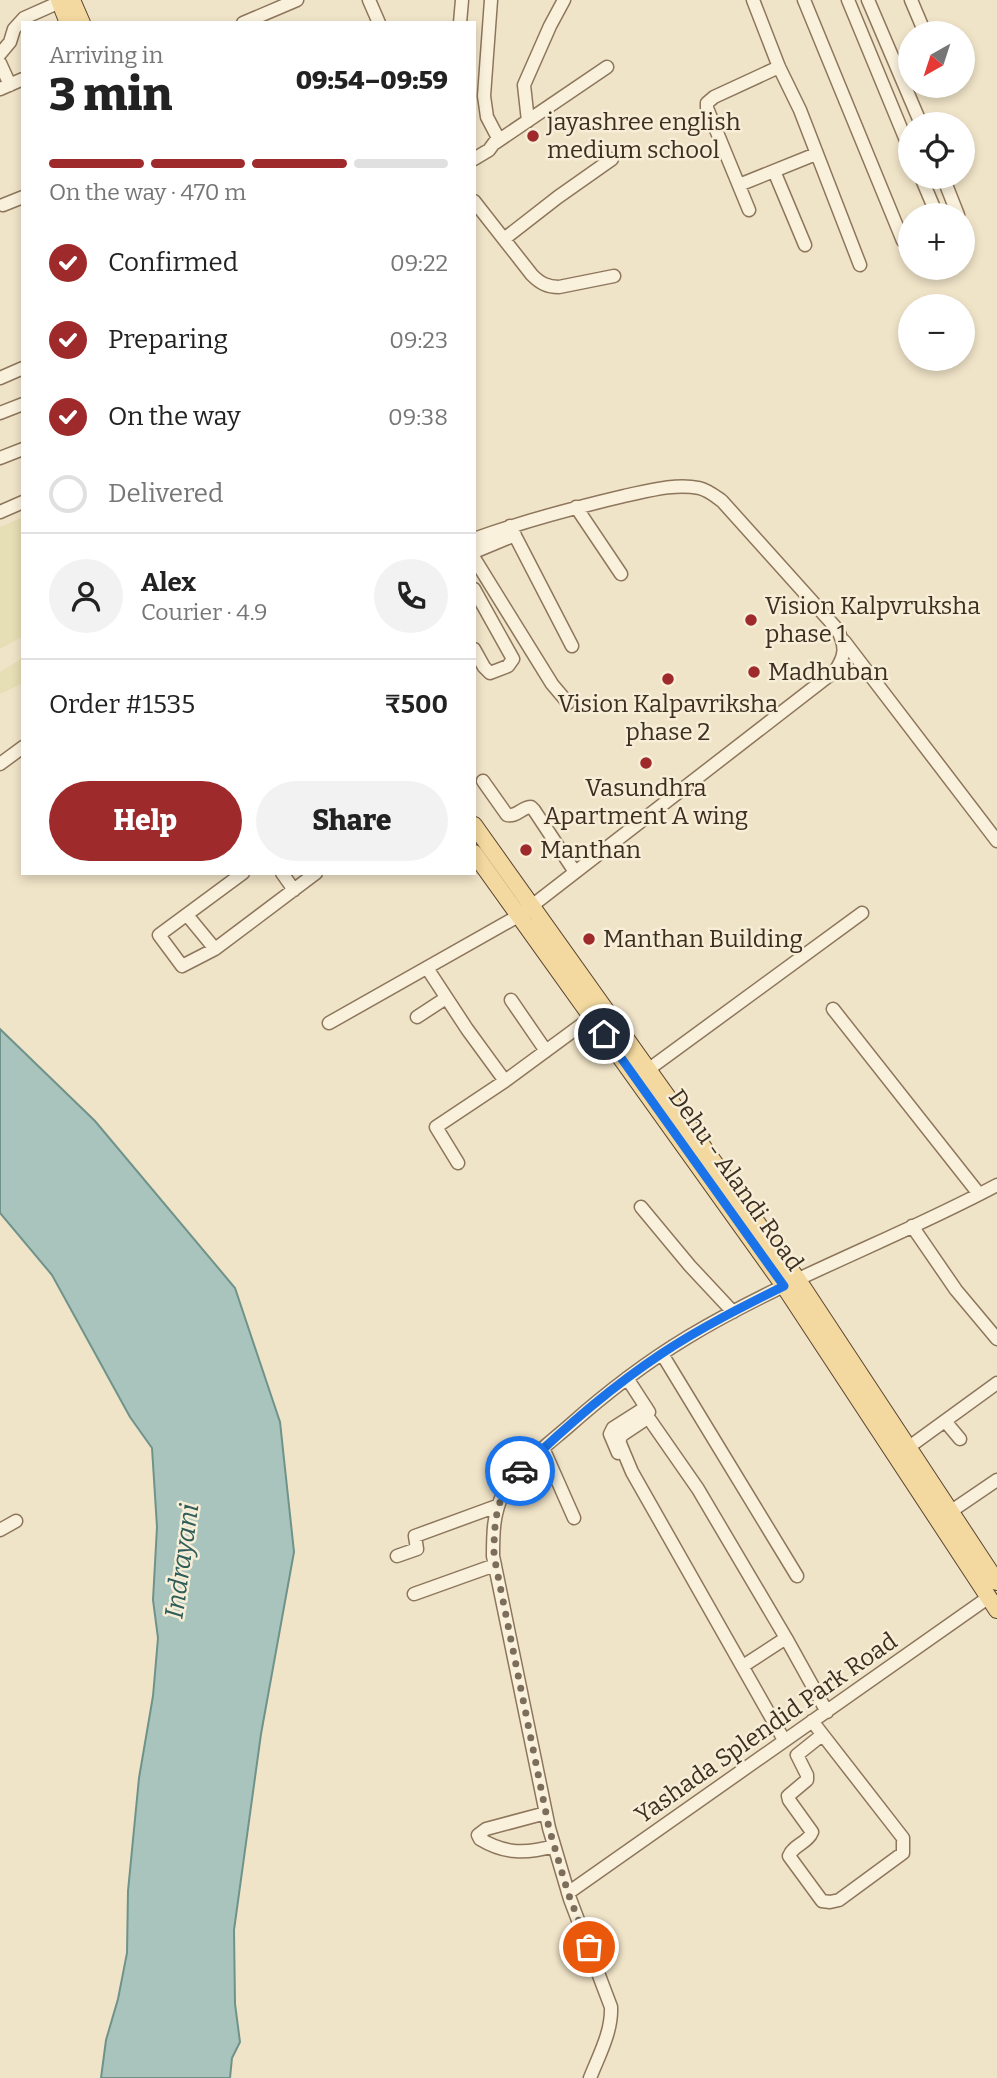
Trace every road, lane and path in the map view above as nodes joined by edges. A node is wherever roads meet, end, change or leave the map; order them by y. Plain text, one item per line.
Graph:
1 (297, 0) edge
2 (369, 0) edge
3 (462, 0) edge
4 (491, 0) edge
5 (564, 0) edge
6 (754, 0) edge
7 (804, 0) edge
8 (848, 0) edge
9 (869, 0) edge
10 (911, 0) edge
11 (64, 1) edge
12 (275, 10) junction
13 (21, 21) edge
14 (21, 21) edge
15 (68, 21) edge
16 (80, 21) edge
17 (248, 21) edge
18 (280, 21) edge
19 (378, 21) edge
20 (460, 21) edge
21 (920, 21) edge
22 (0, 54) edge
23 (0, 62) edge
24 (607, 67) dead end
25 (779, 67) junction
26 (21, 80) edge
27 (5, 87) edge
28 (916, 112) edge
29 (528, 121) junction
30 (898, 121) edge
31 (495, 143) junction
32 (816, 154) junction
33 (476, 157) edge
34 (612, 159) dead end
35 (774, 171) junction
36 (739, 185) junction
37 (21, 198) edge
38 (476, 204) edge
39 (4, 205) dead end
40 (749, 210) dead end
41 (898, 229) edge
42 (504, 239) junction
43 (805, 245) dead end
44 (860, 265) dead end
45 (614, 276) dead end
46 (21, 369) edge
47 (0, 378) edge
48 (21, 405) edge
49 (0, 413) edge
50 (21, 450) edge
51 (0, 458) edge
52 (21, 503) edge
53 (576, 507) junction
54 (0, 512) edge
55 (513, 531) junction
56 (476, 539) edge
57 (476, 551) edge
58 (476, 561) edge
59 (621, 574) dead end
60 (476, 593) edge
61 (842, 639) junction
62 (572, 646) dead end
63 (476, 653) edge
64 (568, 704) dead end
65 (21, 748) edge
66 (0, 764) edge
67 (483, 781) dead end
68 (476, 828) edge
69 (997, 841) edge
70 (476, 855) edge
71 (575, 872) junction
72 (240, 875) edge
73 (283, 875) edge
74 (313, 875) edge
75 (294, 890) junction
76 (526, 910) junction
77 (862, 912) dead end
78 (187, 915) junction
79 (215, 949) junction
80 (427, 968) junction
81 (446, 998) junction
82 (511, 1000) dead end
83 (833, 1009) dead end
84 (417, 1017) dead end
85 (592, 1017) junction
86 (330, 1023) dead end
87 (546, 1051) junction
88 (649, 1069) junction
89 (505, 1081) junction
90 (458, 1163) dead end
91 (997, 1185) edge
92 (979, 1194) junction
93 (641, 1207) dead end
94 (912, 1226) junction
95 (791, 1283) junction
96 (733, 1312) junction
97 (997, 1339) edge
98 (662, 1353) junction
99 (626, 1378) junction
100 (997, 1383) edge
101 (945, 1421) junction
102 (960, 1439) dead end
103 (909, 1447) junction
104 (543, 1448) junction
105 (632, 1472) junction
106 (997, 1480) edge
107 (497, 1506) junction
108 (945, 1516) junction
109 (574, 1518) dead end
110 (16, 1521) dead end
111 (0, 1531) edge
112 (397, 1556) dead end
113 (495, 1565) junction
114 (797, 1576) dead end
115 (997, 1582) edge
116 (414, 1594) dead end
117 (993, 1604) edge
118 (786, 1638) junction
119 (743, 1666) junction
120 (827, 1712) junction
121 (812, 1721) junction
122 (822, 1735) junction
123 (784, 1740) junction
124 (546, 1813) junction
125 (554, 1846) junction
126 (568, 1893) junction
127 (590, 2078) edge

1 - 12 street
2 - 19 street
3 - 20 street
4 - 31 street
5 - 29 street
6 - 25 street
7 - 41 street
8 - 30 street
9 - 28 street
10 - 21 street
11 - 14 street
11 - 15 main road
11 - 16 main road
12 - 17 street
12 - 18 street
13 - 22 street
23 - 27 street
24 - 29 street
25 - 32 street
25 - 36 street
26 - 27 street
29 - 31 street
31 - 33 street
32 - 35 street
32 - 44 street
34 - 42 street
35 - 36 street
35 - 43 street
36 - 40 street
37 - 39 street
38 - 42 street
42 - 45 street
46 - 47 street
48 - 49 street
50 - 51 street
52 - 54 street
53 - 55 street
53 - 59 street
53 - 61 street
55 - 56 street
55 - 57 street
55 - 62 street
58 - 64 street
60 - 63 street
61 - 69 street
61 - 71 street
65 - 66 street
67 - 71 street
68 - 76 main road, Dehu - Alandi Road
70 - 76 main road, Dehu - Alandi Road
71 - 76 street
72 - 78 street
73 - 75 street
74 - 75 street
75 - 79 street
76 - 80 street
76 - 85 main road, Dehu - Alandi Road
76 - 88 main road, Dehu - Alandi Road
77 - 88 street
78 - 79 street
78 - 79 street
80 - 81 street
80 - 86 street
81 - 84 street
81 - 89 street
82 - 87 street
83 - 92 street
85 - 87 street
85 - 95 main road, Dehu - Alandi Road
87 - 89 street
88 - 95 main road, Dehu - Alandi Road
89 - 90 street
91 - 92 street
92 - 94 street
93 - 96 street
94 - 95 street
94 - 97 street
95 - 96 street
95 - 103 main road, Dehu - Alandi Road
95 - 108 main road, Dehu - Alandi Road
96 - 98 street
98 - 99 street
98 - 114 street
99 - 104 street
99 - 105 street
100 - 101 street
101 - 102 street
101 - 103 street
103 - 108 main road, Dehu - Alandi Road
104 - 107 street
104 - 109 street
105 - 118 street
105 - 119 street
106 - 108 street
107 - 112 street
107 - 113 street
108 - 115 main road, Dehu - Alandi Road
108 - 117 main road, Dehu - Alandi Road
110 - 111 street
113 - 116 street
113 - 124 street
117 - 120 street, Yashada Splendid Park Road
118 - 119 street
118 - 120 street
119 - 123 street
120 - 121 street, Yashada Splendid Park Road
121 - 122 street
121 - 123 street, Yashada Splendid Park Road
122 - 122 street
123 - 126 street, Yashada Splendid Park Road
124 - 125 street
124 - 125 street
125 - 126 street
126 - 127 street

